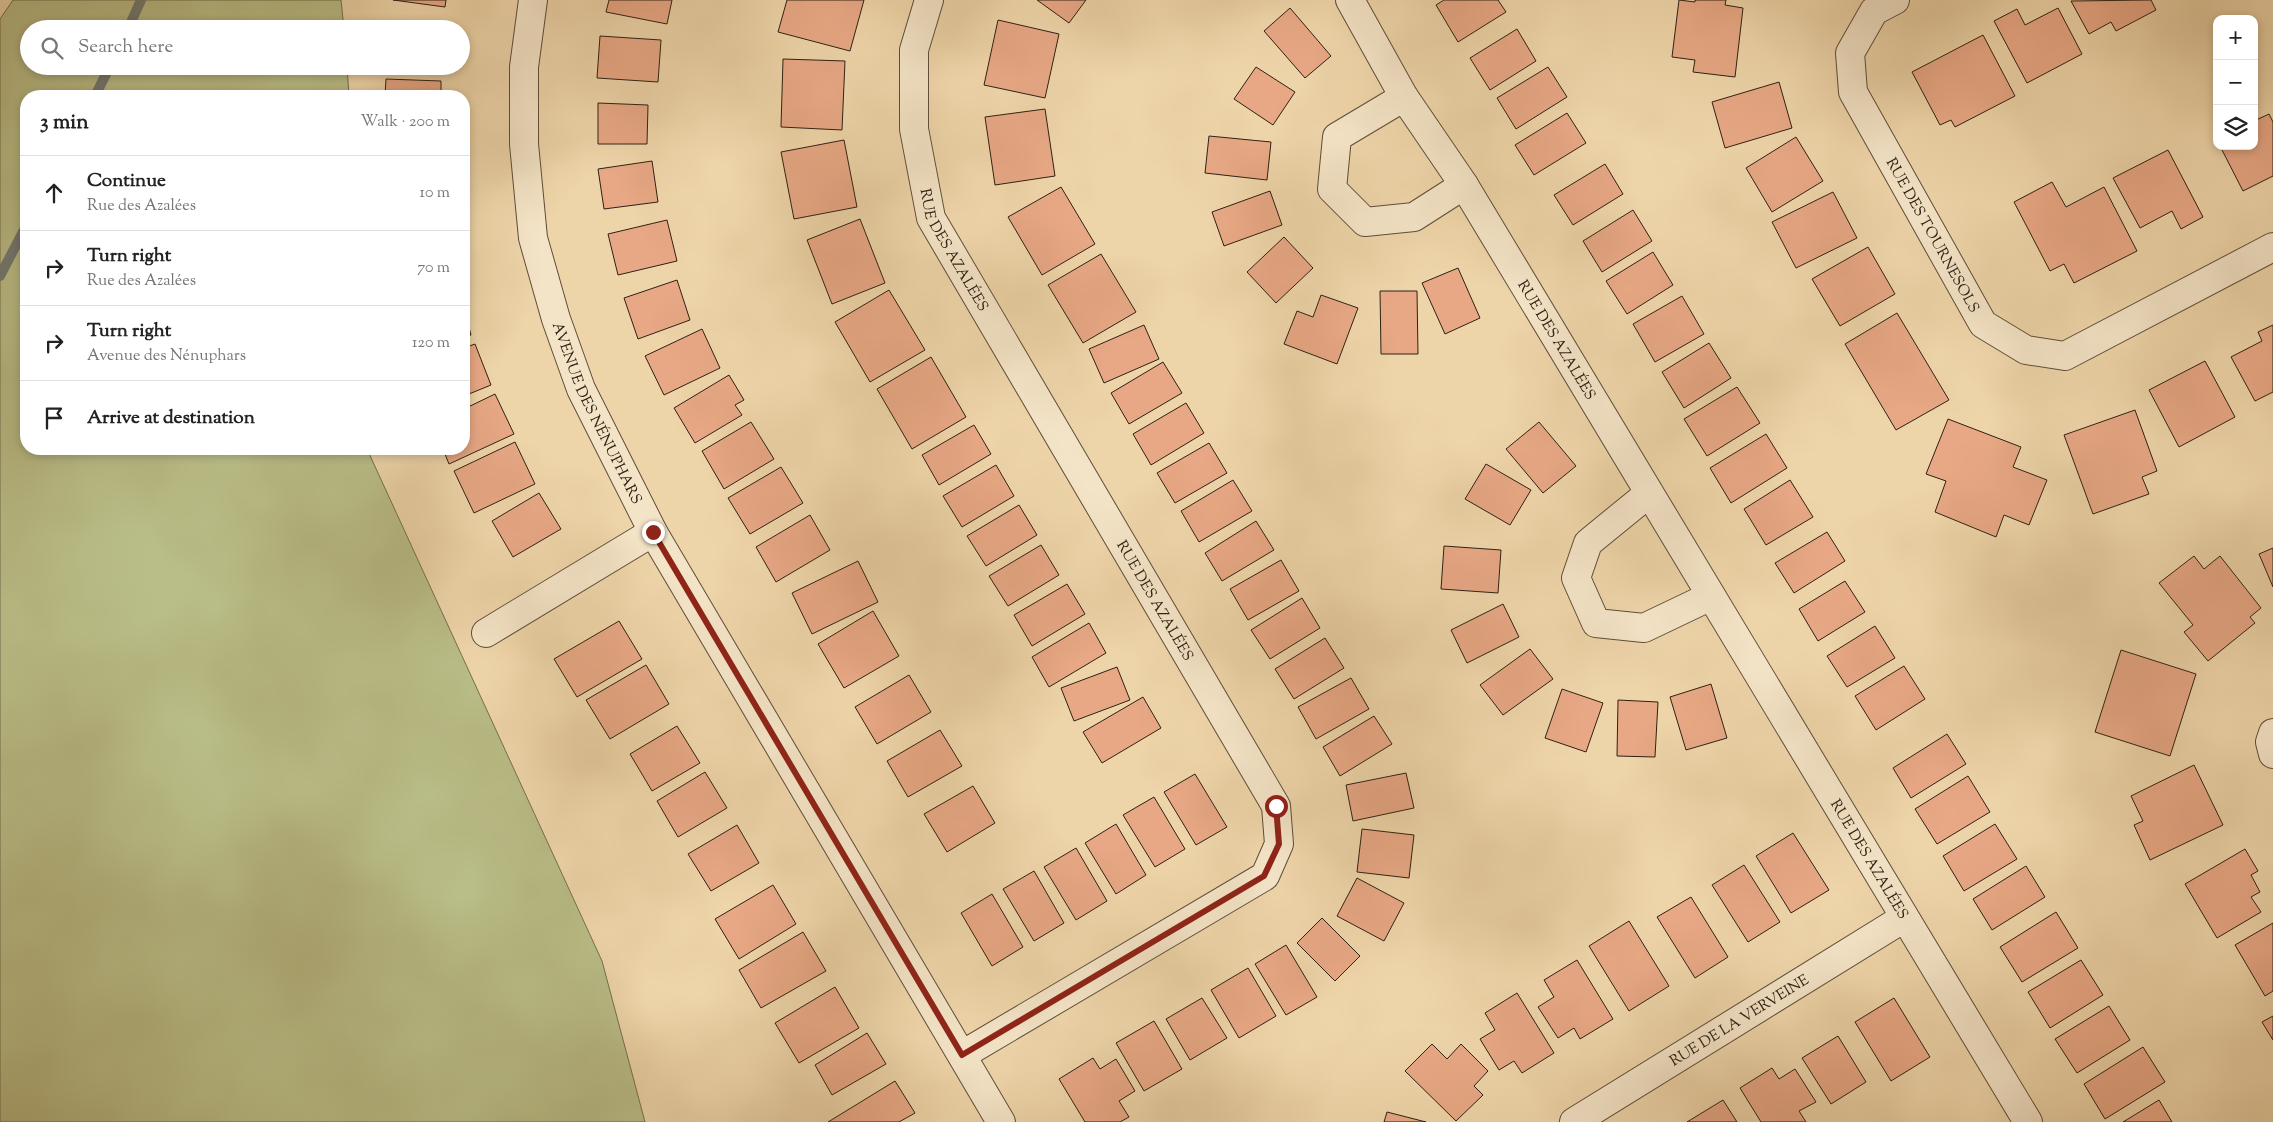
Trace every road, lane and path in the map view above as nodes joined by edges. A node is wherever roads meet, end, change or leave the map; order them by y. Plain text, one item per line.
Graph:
1 (533, 0) edge
2 (929, 0) edge
3 (1350, 0) edge
4 (1895, 0) edge
5 (1404, 97) junction
6 (1464, 185) junction
7 (2273, 247) edge
8 (1648, 494) junction
9 (653, 532) junction
10 (1711, 596) junction
11 (486, 633) dead end
12 (2273, 733) edge
13 (2273, 754) edge
14 (1904, 918) junction
15 (962, 1055) junction
16 (1001, 1122) edge
17 (1574, 1122) edge
18 (2028, 1122) edge

1 - 9 street, AVENUE DES NÉNUPHARS
2 - 15 street, RUE DES AZALÉES
3 - 5 street, RUE DES AZALÉES
4 - 7 street, RUE DES TOURNESOLS
5 - 6 street, RUE DES AZALÉES
5 - 6 street
6 - 8 street, RUE DES AZALÉES
8 - 10 street, RUE DES AZALÉES
8 - 10 street
9 - 11 street
9 - 15 street, AVENUE DES NÉNUPHARS
10 - 14 street, RUE DES AZALÉES
12 - 13 street
14 - 17 street, RUE DE LA VERVEINE
14 - 18 street, RUE DES AZALÉES
15 - 16 street, AVENUE DES NÉNUPHARS

